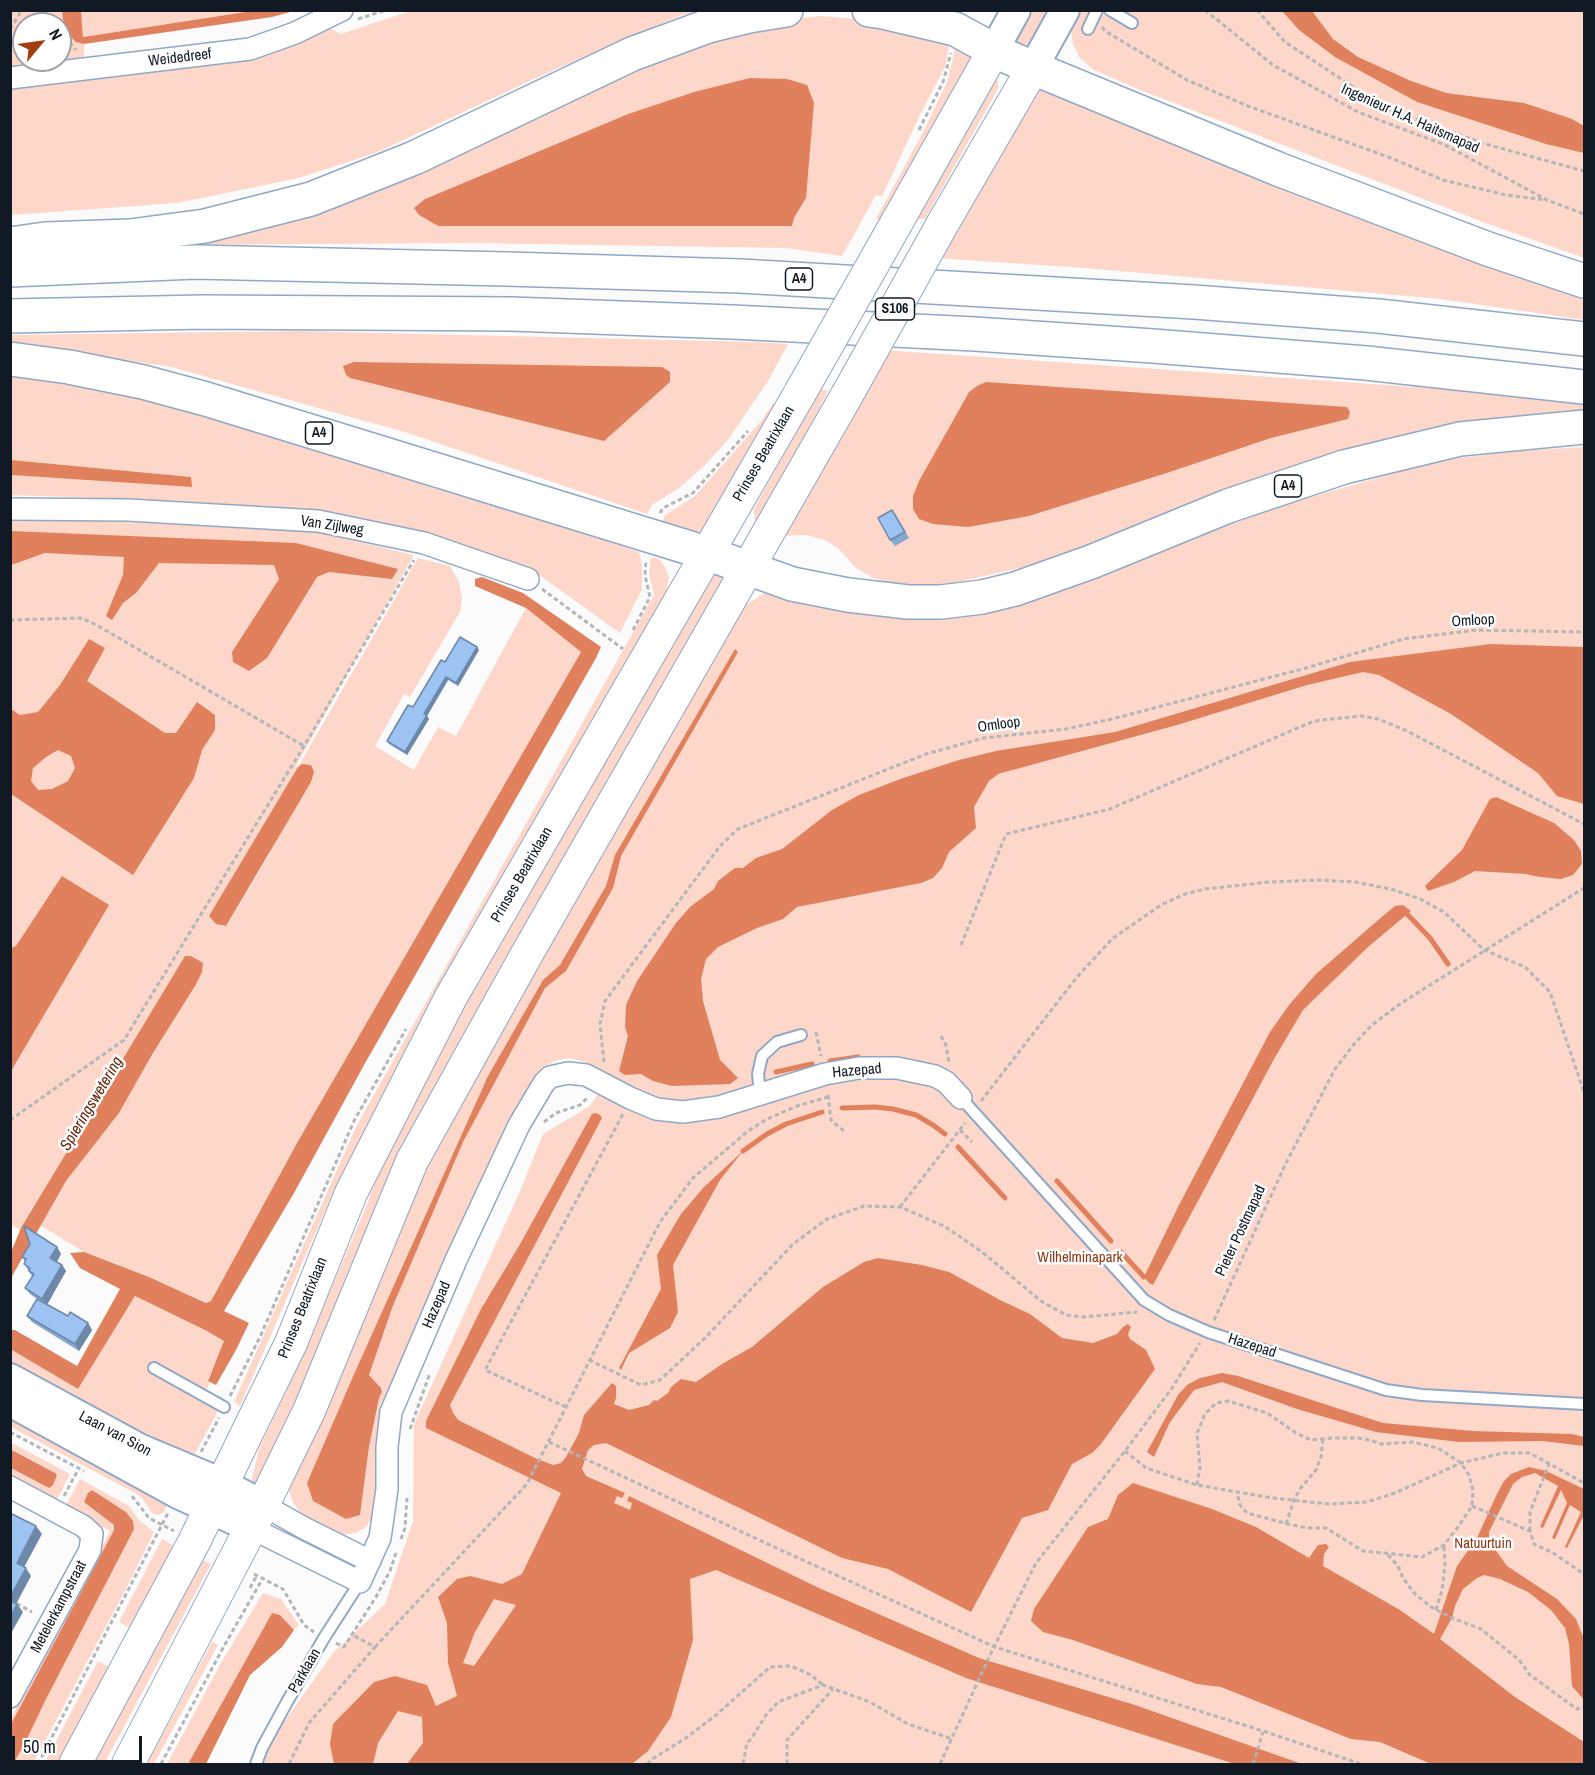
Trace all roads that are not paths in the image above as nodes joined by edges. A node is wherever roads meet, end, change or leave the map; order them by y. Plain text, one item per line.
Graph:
1 (342, 10) edge
2 (786, 10) edge
3 (869, 10) edge
4 (1016, 10) edge
5 (1065, 10) edge
6 (1110, 10) edge
7 (1096, 13) edge
8 (1132, 23) dead end
9 (1088, 29) dead end
10 (994, 50) junction
11 (1033, 68) junction
12 (10, 78) edge
13 (10, 244) edge
14 (10, 270) edge
15 (1584, 281) edge
16 (10, 316) edge
17 (1584, 339) edge
18 (10, 359) edge
19 (1584, 387) edge
20 (1584, 427) edge
21 (10, 509) edge
22 (706, 553) junction
23 (748, 568) junction
24 (528, 579) road end
25 (801, 1035) dead end
26 (760, 1094) junction
27 (967, 1105) joint
28 (154, 1368) dead end
29 (10, 1378) edge
30 (10, 1402) edge
31 (1584, 1404) edge
32 (224, 1407) dead end
33 (10, 1488) edge
34 (216, 1496) junction
35 (257, 1516) junction
36 (370, 1561) junction
37 (360, 1582) junction
38 (10, 1697) edge
39 (75, 1764) edge
40 (128, 1764) edge
41 (256, 1764) edge

1 - 12 street, Weidedreef
2 - 13 highway
3 - 10 highway
4 - 10 street, Prinses Beatrixlaan / S106
5 - 11 street, S106
6 - 8 lane
7 - 9 lane
10 - 11 highway
10 - 22 main road, Prinses Beatrixlaan / S106, bridge
11 - 15 highway
11 - 23 main road, S106, bridge
14 - 17 highway, A4
16 - 19 highway
18 - 22 highway, A4
20 - 23 highway, A4
21 - 24 street, Van Zijlweg
22 - 23 highway, A4
22 - 34 main road, Prinses Beatrixlaan
23 - 35 main road
25 - 26 lane
26 - 27 street, Hazepad
26 - 36 street, Hazepad
27 - 31 lane, Hazepad
28 - 32 lane
29 - 34 street, Laan van Sion
30 - 34 street, Laan van Sion
33 - 38 street, Metelerkampstraat
34 - 35 street
34 - 39 main road, Prinses Beatrixlaan
35 - 36 street
35 - 37 street
35 - 40 main road
36 - 37 street, Hazepad
37 - 41 lane, Parklaan

